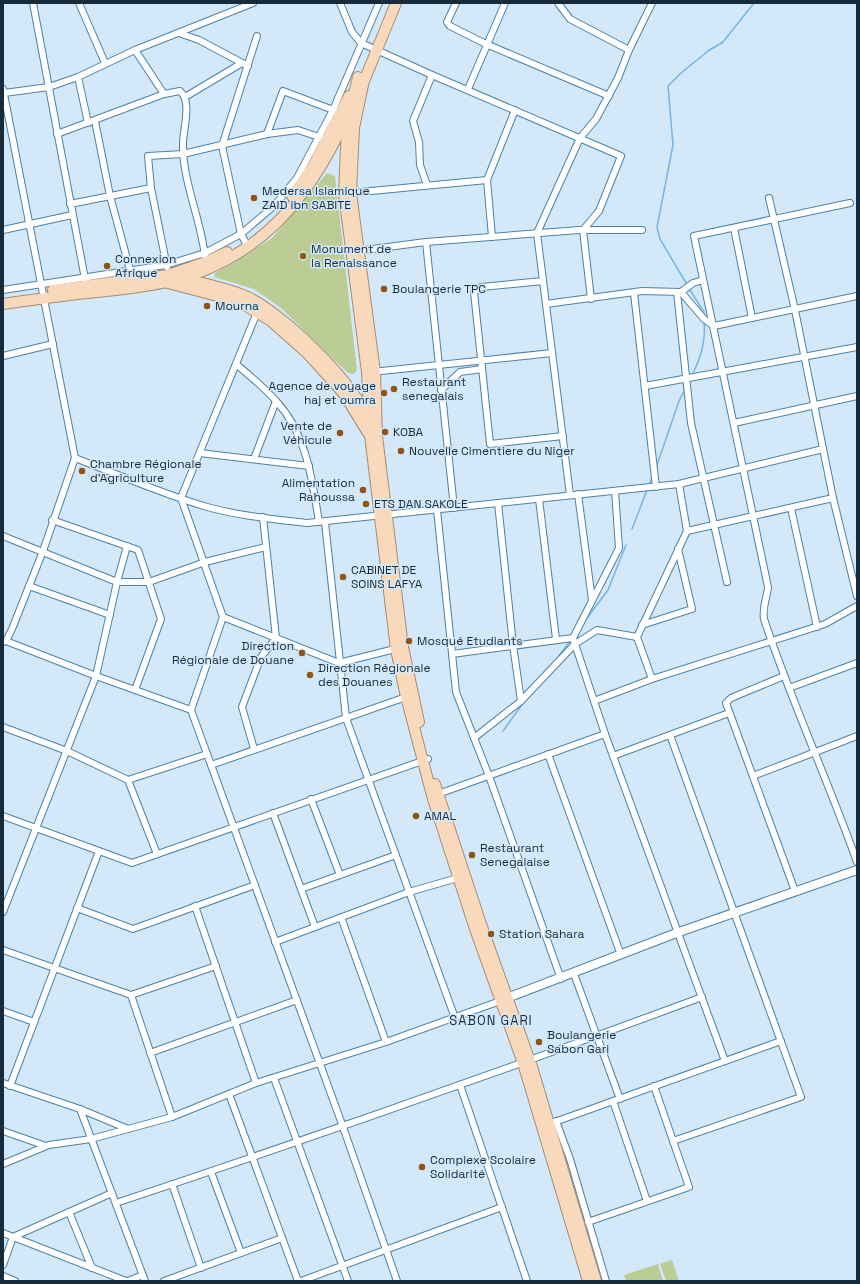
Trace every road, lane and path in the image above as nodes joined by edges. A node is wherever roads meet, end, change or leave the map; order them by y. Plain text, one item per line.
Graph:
1 (33, 3) edge
2 (79, 3) edge
3 (253, 3) edge
4 (340, 3) edge
5 (379, 3) edge
6 (390, 3) edge
7 (396, 3) edge
8 (456, 3) edge
9 (505, 3) edge
10 (558, 3) edge
11 (652, 3) edge
12 (179, 33) junction
13 (257, 36) dead end
14 (361, 43) junction
15 (486, 44) junction
16 (375, 48) junction
17 (135, 50) junction
18 (629, 50) junction
19 (105, 63) junction
20 (245, 65) junction
21 (432, 75) junction
22 (78, 77) junction
23 (361, 79) junction
24 (49, 87) junction
25 (468, 90) junction
26 (3, 91) edge
27 (164, 94) junction
28 (609, 96) junction
29 (185, 97) junction
30 (351, 109) junction
31 (515, 110) junction
32 (337, 112) junction
33 (95, 121) junction
34 (88, 123) junction
35 (57, 134) junction
36 (267, 134) junction
37 (580, 138) junction
38 (324, 139) junction
39 (222, 146) junction
40 (183, 154) junction
41 (487, 180) junction
42 (427, 185) junction
43 (150, 188) junction
44 (348, 194) junction
45 (110, 196) junction
46 (769, 198) dead end
47 (850, 203) dead end
48 (70, 204) junction
49 (72, 215) junction
50 (775, 219) junction
51 (30, 225) junction
52 (734, 228) junction
53 (3, 230) edge
54 (584, 230) junction
55 (642, 230) dead end
56 (537, 233) junction
57 (492, 237) junction
58 (245, 240) junction
59 (426, 242) junction
60 (356, 251) junction
61 (207, 261) junction
62 (130, 270) junction
63 (167, 274) junction
64 (182, 278) junction
65 (543, 280) junction
66 (703, 280) junction
67 (86, 285) junction
68 (3, 290) edge
69 (42, 291) junction
70 (679, 292) junction
71 (634, 293) junction
72 (857, 296) edge
73 (3, 297) edge
74 (591, 299) junction
75 (3, 304) edge
76 (546, 304) junction
77 (259, 308) junction
78 (795, 310) junction
79 (752, 318) junction
80 (714, 326) junction
81 (53, 344) junction
82 (857, 347) edge
83 (552, 352) junction
84 (3, 356) edge
85 (804, 357) junction
86 (481, 360) junction
87 (459, 362) junction
88 (236, 364) junction
89 (438, 364) junction
90 (482, 369) junction
91 (371, 372) junction
92 (460, 372) junction
93 (723, 372) junction
94 (687, 379) junction
95 (368, 383) junction
96 (645, 386) junction
97 (441, 390) junction
98 (351, 396) junction
99 (857, 396) edge
100 (276, 401) junction
101 (814, 406) junction
102 (369, 421) junction
103 (734, 424) junction
104 (374, 435) junction
105 (563, 436) junction
106 (823, 449) junction
107 (200, 453) junction
108 (75, 458) junction
109 (254, 459) junction
110 (309, 466) junction
111 (744, 469) junction
112 (704, 479) junction
113 (679, 484) junction
114 (656, 487) junction
115 (615, 491) junction
116 (578, 494) junction
117 (570, 495) junction
118 (181, 498) junction
119 (833, 498) junction
120 (539, 499) junction
121 (498, 503) junction
122 (454, 508) junction
123 (791, 508) junction
124 (437, 510) junction
125 (383, 516) junction
126 (754, 516) junction
127 (263, 518) junction
128 (52, 520) junction
129 (322, 522) junction
130 (714, 525) junction
131 (687, 531) junction
132 (3, 536) edge
133 (127, 546) junction
134 (266, 547) junction
135 (678, 549) junction
136 (43, 551) junction
137 (205, 562) junction
138 (117, 582) junction
139 (149, 582) junction
140 (727, 582) dead end
141 (29, 586) junction
142 (857, 596) edge
143 (592, 600) junction
144 (857, 606) edge
145 (110, 615) junction
146 (223, 617) junction
147 (642, 625) junction
148 (817, 626) junction
149 (637, 637) junction
150 (276, 638) junction
151 (556, 639) junction
152 (574, 641) junction
153 (4, 642) edge
154 (771, 642) junction
155 (513, 645) junction
156 (399, 648) junction
157 (452, 654) junction
158 (339, 663) junction
159 (857, 663) edge
160 (96, 676) junction
161 (784, 676) junction
162 (652, 679) junction
163 (789, 688) junction
164 (135, 690) junction
165 (406, 697) junction
166 (521, 701) junction
167 (594, 701) junction
168 (191, 710) junction
169 (729, 713) junction
170 (346, 718) junction
171 (3, 727) edge
172 (605, 734) junction
173 (670, 735) junction
174 (857, 736) edge
175 (474, 738) junction
176 (254, 749) junction
177 (67, 751) junction
178 (815, 752) junction
179 (207, 754) junction
180 (548, 754) junction
181 (613, 756) junction
182 (425, 760) junction
183 (211, 765) junction
184 (489, 776) junction
185 (753, 776) junction
186 (128, 780) junction
187 (369, 780) junction
188 (438, 794) junction
189 (311, 799) junction
190 (273, 813) junction
191 (442, 815) junction
192 (3, 816) edge
193 (233, 827) junction
194 (36, 828) junction
195 (99, 851) junction
196 (157, 854) junction
197 (396, 855) junction
198 (857, 862) edge
199 (857, 870) edge
200 (340, 875) junction
201 (461, 877) junction
202 (255, 885) junction
203 (301, 889) junction
204 (796, 891) junction
205 (409, 892) junction
206 (196, 906) junction
207 (77, 908) junction
208 (3, 912) edge
209 (734, 913) junction
210 (342, 917) junction
211 (315, 927) junction
212 (679, 932) junction
213 (276, 942) junction
214 (3, 950) edge
215 (621, 955) junction
216 (216, 966) junction
217 (54, 968) junction
218 (574, 974) junction
219 (561, 979) junction
220 (131, 995) junction
221 (702, 997) junction
222 (297, 1000) junction
223 (503, 1000) junction
224 (3, 1011) edge
225 (455, 1018) junction
226 (34, 1022) junction
227 (236, 1022) junction
228 (597, 1036) junction
229 (781, 1041) junction
230 (386, 1042) junction
231 (150, 1053) junction
232 (725, 1061) junction
233 (526, 1062) junction
234 (319, 1064) junction
235 (274, 1078) junction
236 (3, 1083) edge
237 (256, 1083) junction
238 (460, 1085) junction
239 (10, 1086) junction
240 (654, 1086) junction
241 (229, 1094) junction
242 (620, 1099) junction
243 (613, 1101) junction
244 (80, 1109) junction
245 (172, 1117) junction
246 (553, 1123) junction
247 (343, 1127) junction
248 (128, 1129) junction
249 (3, 1131) edge
250 (91, 1139) junction
251 (673, 1141) junction
252 (297, 1142) junction
253 (46, 1146) junction
254 (556, 1156) junction
255 (253, 1158) junction
256 (3, 1164) edge
257 (211, 1172) junction
258 (172, 1184) junction
259 (112, 1193) junction
260 (647, 1201) junction
261 (116, 1203) junction
262 (502, 1207) junction
263 (69, 1212) junction
264 (588, 1222) junction
265 (3, 1232) edge
266 (13, 1237) junction
267 (282, 1238) junction
268 (386, 1250) junction
269 (241, 1253) junction
270 (3, 1265) edge
271 (343, 1266) junction
272 (92, 1268) junction
273 (202, 1268) junction
274 (3, 1276) edge
275 (144, 1278) edge
276 (15, 1281) edge
277 (127, 1281) edge
278 (164, 1281) edge
279 (298, 1281) edge
280 (302, 1281) edge
281 (348, 1281) edge
282 (397, 1281) edge
283 (528, 1281) edge
284 (588, 1281) edge
285 (596, 1281) edge
286 (606, 1281) edge

1 - 24 street
2 - 19 street
3 - 12 street
4 - 14 street
5 - 14 street
6 - 16 main road
7 - 16 main road
8 - 15 street
9 - 15 street
10 - 18 street
11 - 18 street
12 - 17 street
12 - 20 street
13 - 20 street
14 - 16 street
14 - 32 street
15 - 25 street
15 - 28 street
16 - 21 street
16 - 23 main road
17 - 19 street
17 - 27 street
18 - 28 street
19 - 22 street
20 - 29 street
20 - 39 street
21 - 25 street
21 - 42 street
22 - 24 street
22 - 34 street
23 - 30 main road
23 - 32 main road
23 - 44 main road
24 - 26 street
24 - 35 street
25 - 31 street
26 - 51 street
27 - 29 street
27 - 33 street
28 - 37 street
29 - 40 street
30 - 44 main road
30 - 58 main road
31 - 37 street
31 - 41 street
32 - 36 street
32 - 38 main road
33 - 34 street
33 - 45 street
34 - 35 street
35 - 48 street
36 - 38 street
36 - 39 street
37 - 54 street
37 - 56 street
38 - 58 main road
39 - 40 street
39 - 58 street
40 - 43 street
40 - 61 street
41 - 42 street
41 - 57 street
42 - 44 street
43 - 45 street
43 - 63 street
44 - 60 main road
45 - 48 street
45 - 62 street
46 - 50 street
47 - 50 street
48 - 49 street
49 - 51 street
49 - 67 street
50 - 52 street
50 - 78 street
51 - 53 street
51 - 69 street
52 - 66 street
52 - 79 street
54 - 55 street
54 - 56 street
54 - 74 street
56 - 57 street
56 - 65 street
57 - 59 street
58 - 61 main road
59 - 60 street
59 - 89 street
60 - 91 main road
61 - 63 main road
61 - 64 main road
62 - 63 street
62 - 67 street
63 - 64 main road
63 - 67 main road
63 - 77 main road
64 - 77 main road
65 - 76 street
65 - 86 street
66 - 70 street
66 - 80 street
67 - 69 main road
68 - 69 street
69 - 73 main road
69 - 75 main road
69 - 81 street
70 - 71 street
70 - 80 street
70 - 94 street
71 - 74 street
71 - 96 street
72 - 78 street
74 - 76 street
76 - 83 street
77 - 88 street
77 - 98 main road
78 - 79 street
78 - 85 street
79 - 80 street
80 - 93 street
81 - 84 street
81 - 108 street
82 - 85 street
83 - 86 street
83 - 105 street
85 - 93 street
85 - 101 street
86 - 87 street
86 - 90 street
87 - 89 street
87 - 92 street
88 - 100 street
88 - 107 street
89 - 91 street
89 - 97 street
90 - 92 street
90 - 105 street
91 - 95 main road
91 - 104 main road
92 - 97 street
93 - 94 street
93 - 103 street
94 - 96 street
94 - 112 street
95 - 98 main road
95 - 102 main road
96 - 114 street
97 - 122 street
98 - 102 main road
98 - 104 main road
99 - 101 street
100 - 109 street
100 - 110 street
101 - 103 street
101 - 106 street
102 - 104 main road
103 - 111 street
104 - 125 main road
104 - 125 main road
105 - 117 street
106 - 111 street
106 - 119 street
107 - 109 street
107 - 118 street
108 - 118 street
108 - 128 street
109 - 110 street
110 - 129 street
111 - 112 street
111 - 126 street
112 - 113 street
112 - 130 street
113 - 114 street
113 - 131 street
114 - 115 street
115 - 116 street
115 - 143 street
116 - 117 street
116 - 143 street
117 - 120 street
118 - 127 street
118 - 137 street
119 - 123 street
119 - 142 street
120 - 121 street
120 - 151 street
121 - 122 street
121 - 155 street
122 - 124 street
123 - 126 street
123 - 148 street
124 - 125 street
124 - 157 street
125 - 129 street
125 - 156 main road
126 - 130 street
126 - 154 street
127 - 129 street
127 - 134 street
128 - 133 street
128 - 136 street
129 - 158 street
130 - 131 street
130 - 140 street
131 - 135 street
132 - 136 street
133 - 138 street
133 - 139 street
134 - 137 street
134 - 150 street
135 - 147 street
135 - 147 street
136 - 138 street
136 - 141 street
137 - 139 street
137 - 146 street
138 - 139 street
138 - 145 street
139 - 164 street
141 - 145 street
141 - 153 street
143 - 152 street
144 - 148 street
145 - 160 street
146 - 150 street
146 - 168 street
147 - 149 street
148 - 154 street
149 - 152 street
149 - 162 street
150 - 158 street
150 - 176 street
151 - 152 street
151 - 155 street
152 - 166 street
152 - 167 street
153 - 160 street
154 - 161 street
154 - 162 street
155 - 157 street
155 - 166 street
156 - 158 street
156 - 165 main road
156 - 182 main road
157 - 175 street
158 - 170 street
159 - 163 street
160 - 164 street
160 - 177 street
161 - 163 street
161 - 169 street
162 - 167 street
163 - 178 street
164 - 168 street
165 - 170 street
165 - 182 main road
166 - 175 street
167 - 172 street
168 - 179 street
169 - 173 street
169 - 185 street
170 - 176 street
170 - 187 street
171 - 177 street
172 - 180 street
172 - 181 street
173 - 181 street
173 - 209 street
174 - 178 street
175 - 184 street
176 - 183 street
177 - 186 street
177 - 194 street
178 - 185 street
178 - 198 street
179 - 183 street
179 - 186 street
180 - 184 street
180 - 215 street
181 - 212 street
182 - 187 street
182 - 188 main road
182 - 191 main road
183 - 193 street
184 - 188 street
184 - 219 street
185 - 204 street
186 - 196 street
187 - 189 street
187 - 197 street
188 - 191 main road
189 - 190 street
189 - 200 street
190 - 193 street
190 - 203 street
191 - 201 main road
192 - 194 street
193 - 196 street
193 - 202 street
194 - 195 street
194 - 208 street
195 - 196 street
195 - 207 street
197 - 200 street
197 - 205 street
199 - 204 street
200 - 203 street
201 - 205 street
201 - 223 main road
202 - 206 street
202 - 213 street
203 - 211 street
204 - 209 street
205 - 210 street
205 - 225 street
206 - 207 street
206 - 216 street
207 - 217 street
209 - 212 street
209 - 229 street
210 - 211 street
210 - 230 street
211 - 213 street
212 - 215 street
212 - 221 street
213 - 222 street
214 - 217 street
215 - 218 street
216 - 220 street
216 - 227 street
217 - 220 street
217 - 226 street
218 - 219 street
218 - 228 street
219 - 223 street
220 - 231 street
221 - 228 street
221 - 232 street
222 - 227 street
222 - 234 street
223 - 225 street
223 - 233 main road
224 - 226 street
225 - 230 street
226 - 239 street
227 - 231 street
227 - 237 street
228 - 233 street
228 - 242 street
229 - 232 street
229 - 251 street
230 - 234 street
231 - 245 street
232 - 240 street
233 - 238 street
233 - 246 main road
233 - 254 main road
234 - 235 street
234 - 247 street
235 - 237 street
235 - 252 street
236 - 239 street
237 - 241 street
238 - 247 street
238 - 262 street
239 - 244 street
240 - 242 street
240 - 251 street
241 - 245 street
241 - 255 street
242 - 243 street
243 - 246 street
243 - 260 street
244 - 248 street
244 - 250 street
245 - 248 street
246 - 254 main road
246 - 264 street
247 - 252 street
247 - 268 street
248 - 250 street
249 - 253 street
250 - 253 street
250 - 259 street
251 - 260 street
252 - 255 street
252 - 271 street
253 - 256 street
254 - 284 main road
254 - 285 main road
255 - 257 street
255 - 267 street
257 - 258 street
257 - 269 street
258 - 261 street
258 - 273 street
259 - 261 street
259 - 263 street
260 - 264 street
261 - 275 street
262 - 268 street
262 - 283 street
263 - 266 street
263 - 272 street
264 - 286 street
265 - 266 street
266 - 270 street
266 - 272 street
267 - 269 street
267 - 279 street
268 - 271 street
268 - 282 street
269 - 273 street
271 - 280 street
271 - 281 street
272 - 277 street
273 - 278 street
274 - 276 street
275 - 277 street

